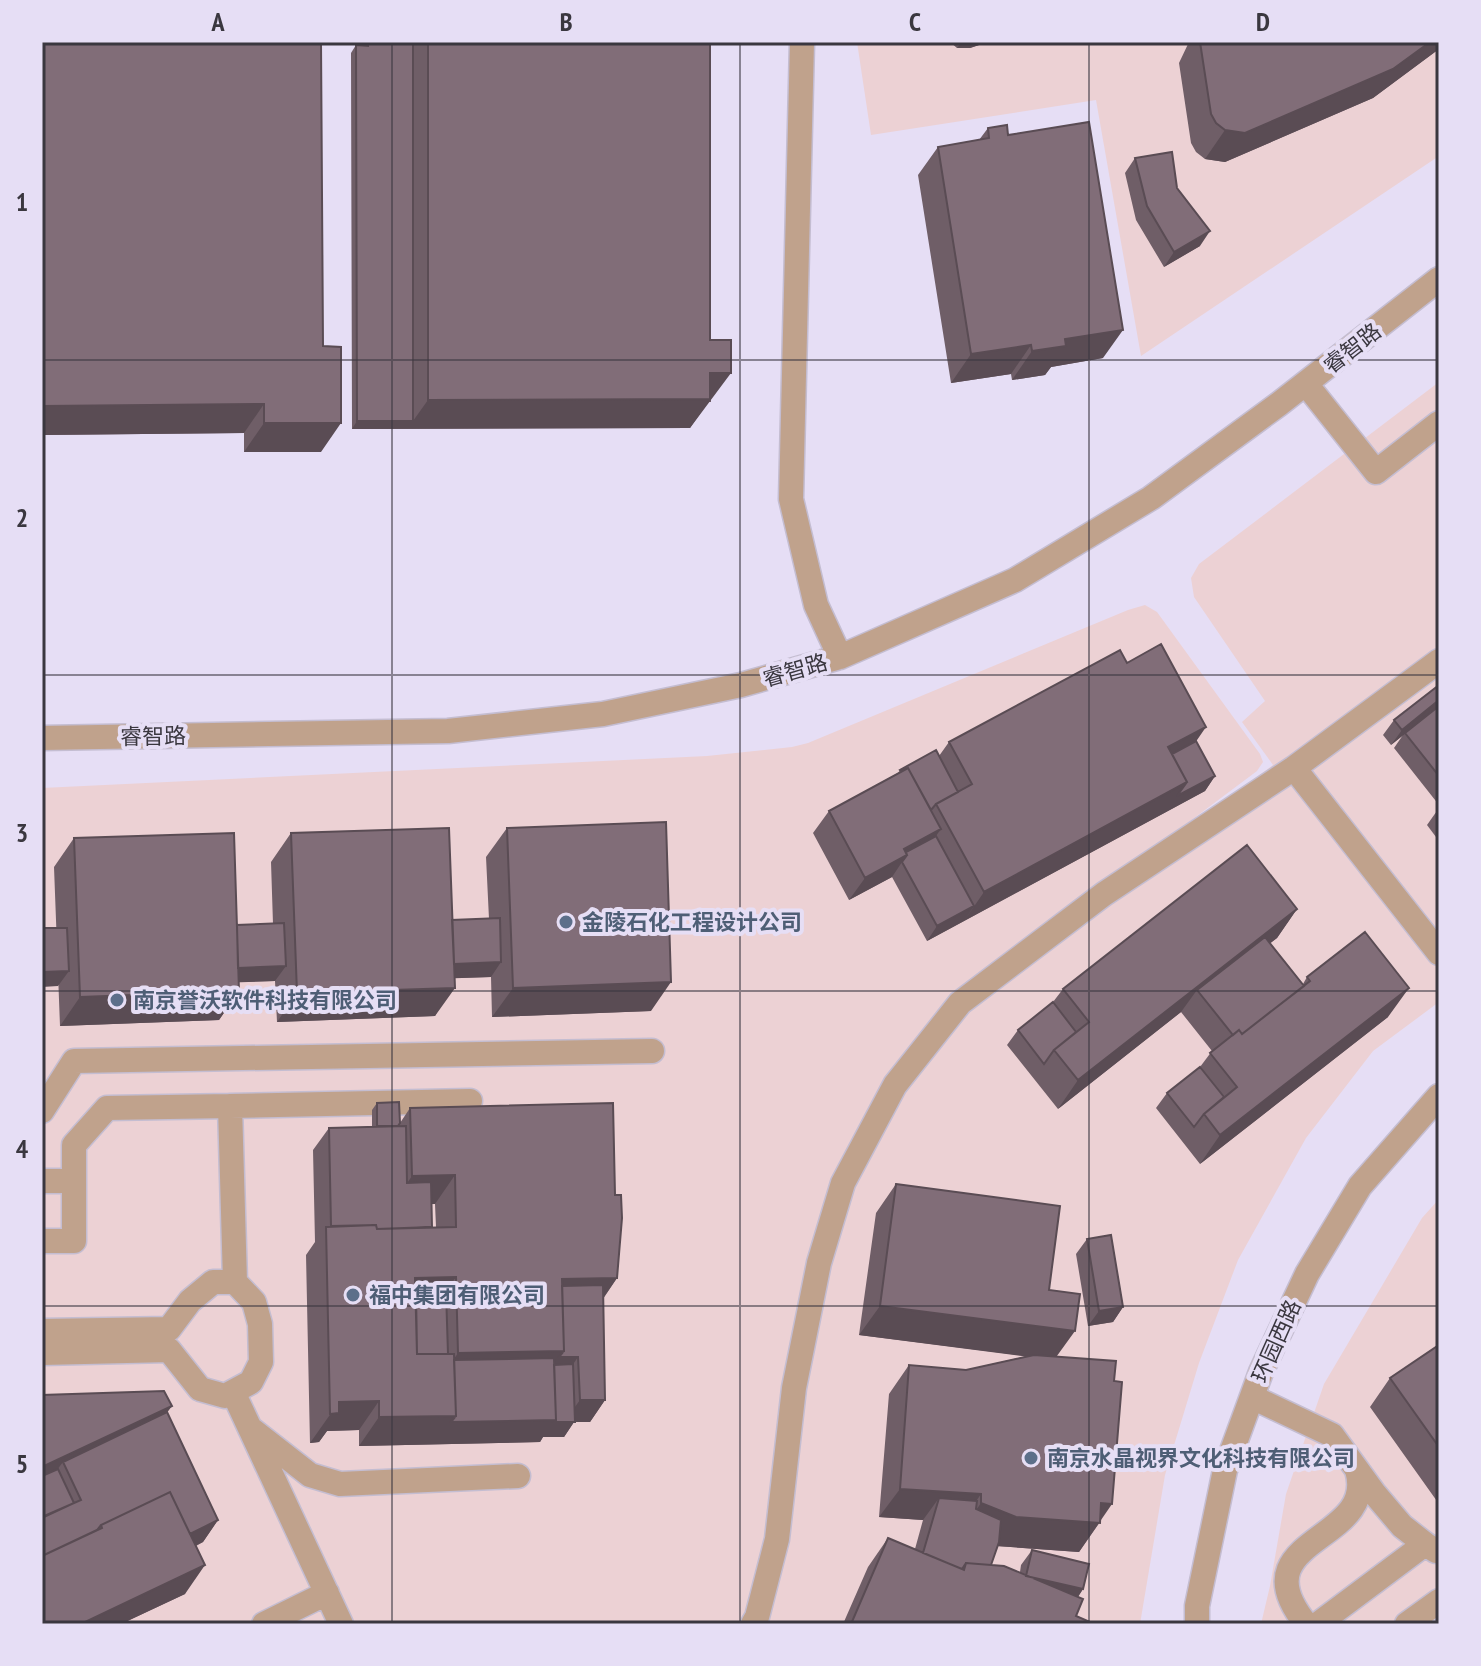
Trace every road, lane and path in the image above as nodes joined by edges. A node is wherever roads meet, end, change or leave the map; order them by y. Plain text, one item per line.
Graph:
1 (802, 42) edge
2 (1439, 279) edge
3 (1306, 384) junction
4 (1439, 423) edge
5 (840, 657) junction
6 (1439, 661) edge
7 (42, 738) edge
8 (1294, 768) junction
9 (1439, 953) edge
10 (652, 1051) dead end
11 (1439, 1096) edge
12 (470, 1101) dead end
13 (230, 1106) junction
14 (42, 1111) edge
15 (42, 1181) edge
16 (74, 1181) junction
17 (42, 1241) edge
18 (235, 1282) junction
19 (42, 1331) edge
20 (42, 1353) edge
21 (233, 1392) junction
22 (1252, 1397) junction
23 (251, 1429) junction
24 (1357, 1470) junction
25 (518, 1476) dead end
26 (1432, 1549) edge
27 (327, 1593) junction
28 (1439, 1601) edge
29 (264, 1624) edge
30 (341, 1624) edge
31 (753, 1624) edge
32 (1197, 1624) edge
33 (1306, 1624) edge
34 (1318, 1624) edge
35 (1407, 1624) edge

1 - 5 street
2 - 3 street, 睿智路
3 - 4 street
3 - 5 street, 睿智路
5 - 7 street, 睿智路
6 - 8 street
8 - 9 street
8 - 31 street
10 - 14 street
11 - 22 street, 环园西路
12 - 13 street
13 - 16 street
13 - 18 street
15 - 16 street
16 - 17 street
18 - 19 street
18 - 21 street
20 - 21 street
21 - 23 street
22 - 24 street
22 - 32 street, 环园西路
23 - 25 street
23 - 27 street
24 - 26 street
24 - 33 street
26 - 34 street
27 - 29 street
27 - 30 street
28 - 35 street

